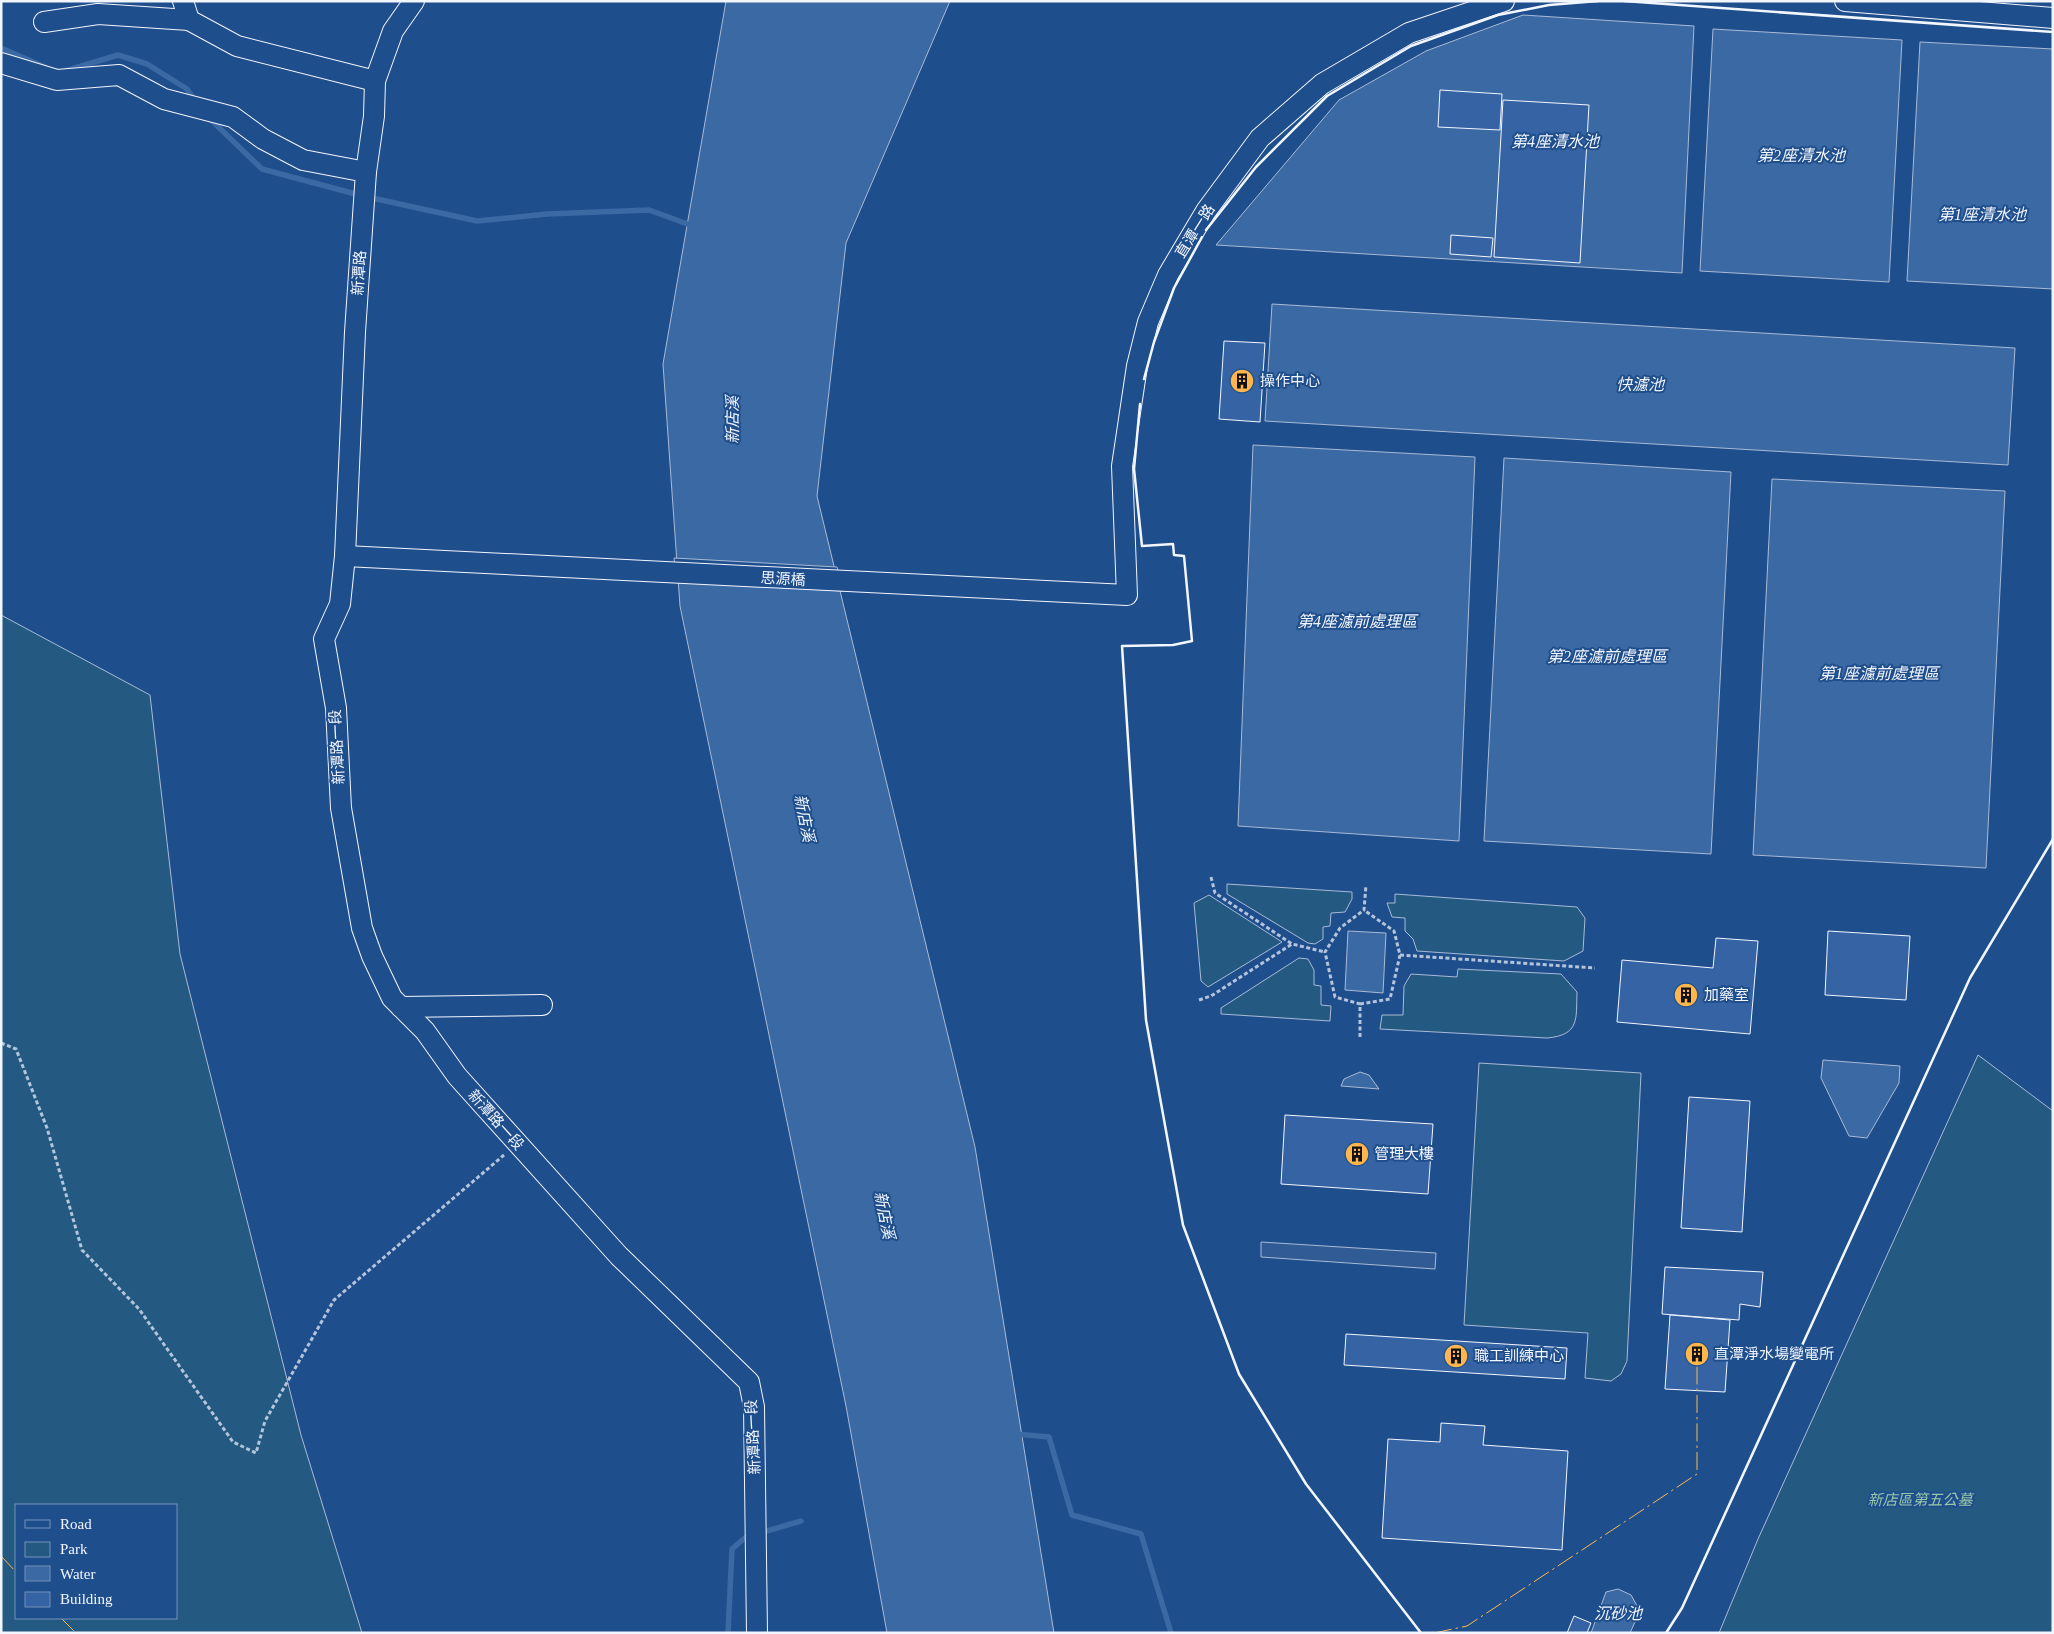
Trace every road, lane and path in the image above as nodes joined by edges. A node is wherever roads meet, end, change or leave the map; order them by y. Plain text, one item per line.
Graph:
1 (414, 1) edge
2 (1504, 1) edge
3 (1845, 1) edge
4 (186, 10) edge
5 (2053, 18) edge
6 (44, 22) dead end
7 (1, 63) edge
8 (375, 81) junction
9 (365, 178) junction
10 (345, 556) junction
11 (1110, 596) joint
12 (1211, 877) dead end
13 (1366, 885) dead end
14 (1364, 910) junction
15 (1292, 944) junction
16 (1325, 952) junction
17 (1400, 955) junction
18 (1595, 968) dead end
19 (1199, 1000) dead end
20 (1360, 1004) junction
21 (542, 1005) dead end
22 (401, 1007) junction
23 (1360, 1037) dead end
24 (1, 1044) edge
25 (518, 1144) junction
26 (757, 1633) edge

1 - 8 street, 新潭路
2 - 11 street, 直潭一路
3 - 5 street
4 - 6 street
4 - 8 street
7 - 9 street
8 - 9 street, 新潭路
9 - 10 street, 新潭路
10 - 11 street, 思源橋
10 - 22 street, 新潭路一段
12 - 15 path
13 - 14 path
14 - 16 path
14 - 17 path
15 - 16 path
15 - 19 path
16 - 20 path
17 - 18 path
17 - 20 path
20 - 23 path
21 - 22 street
22 - 25 street, 新潭路一段
24 - 25 path
25 - 26 street, 新潭路一段

